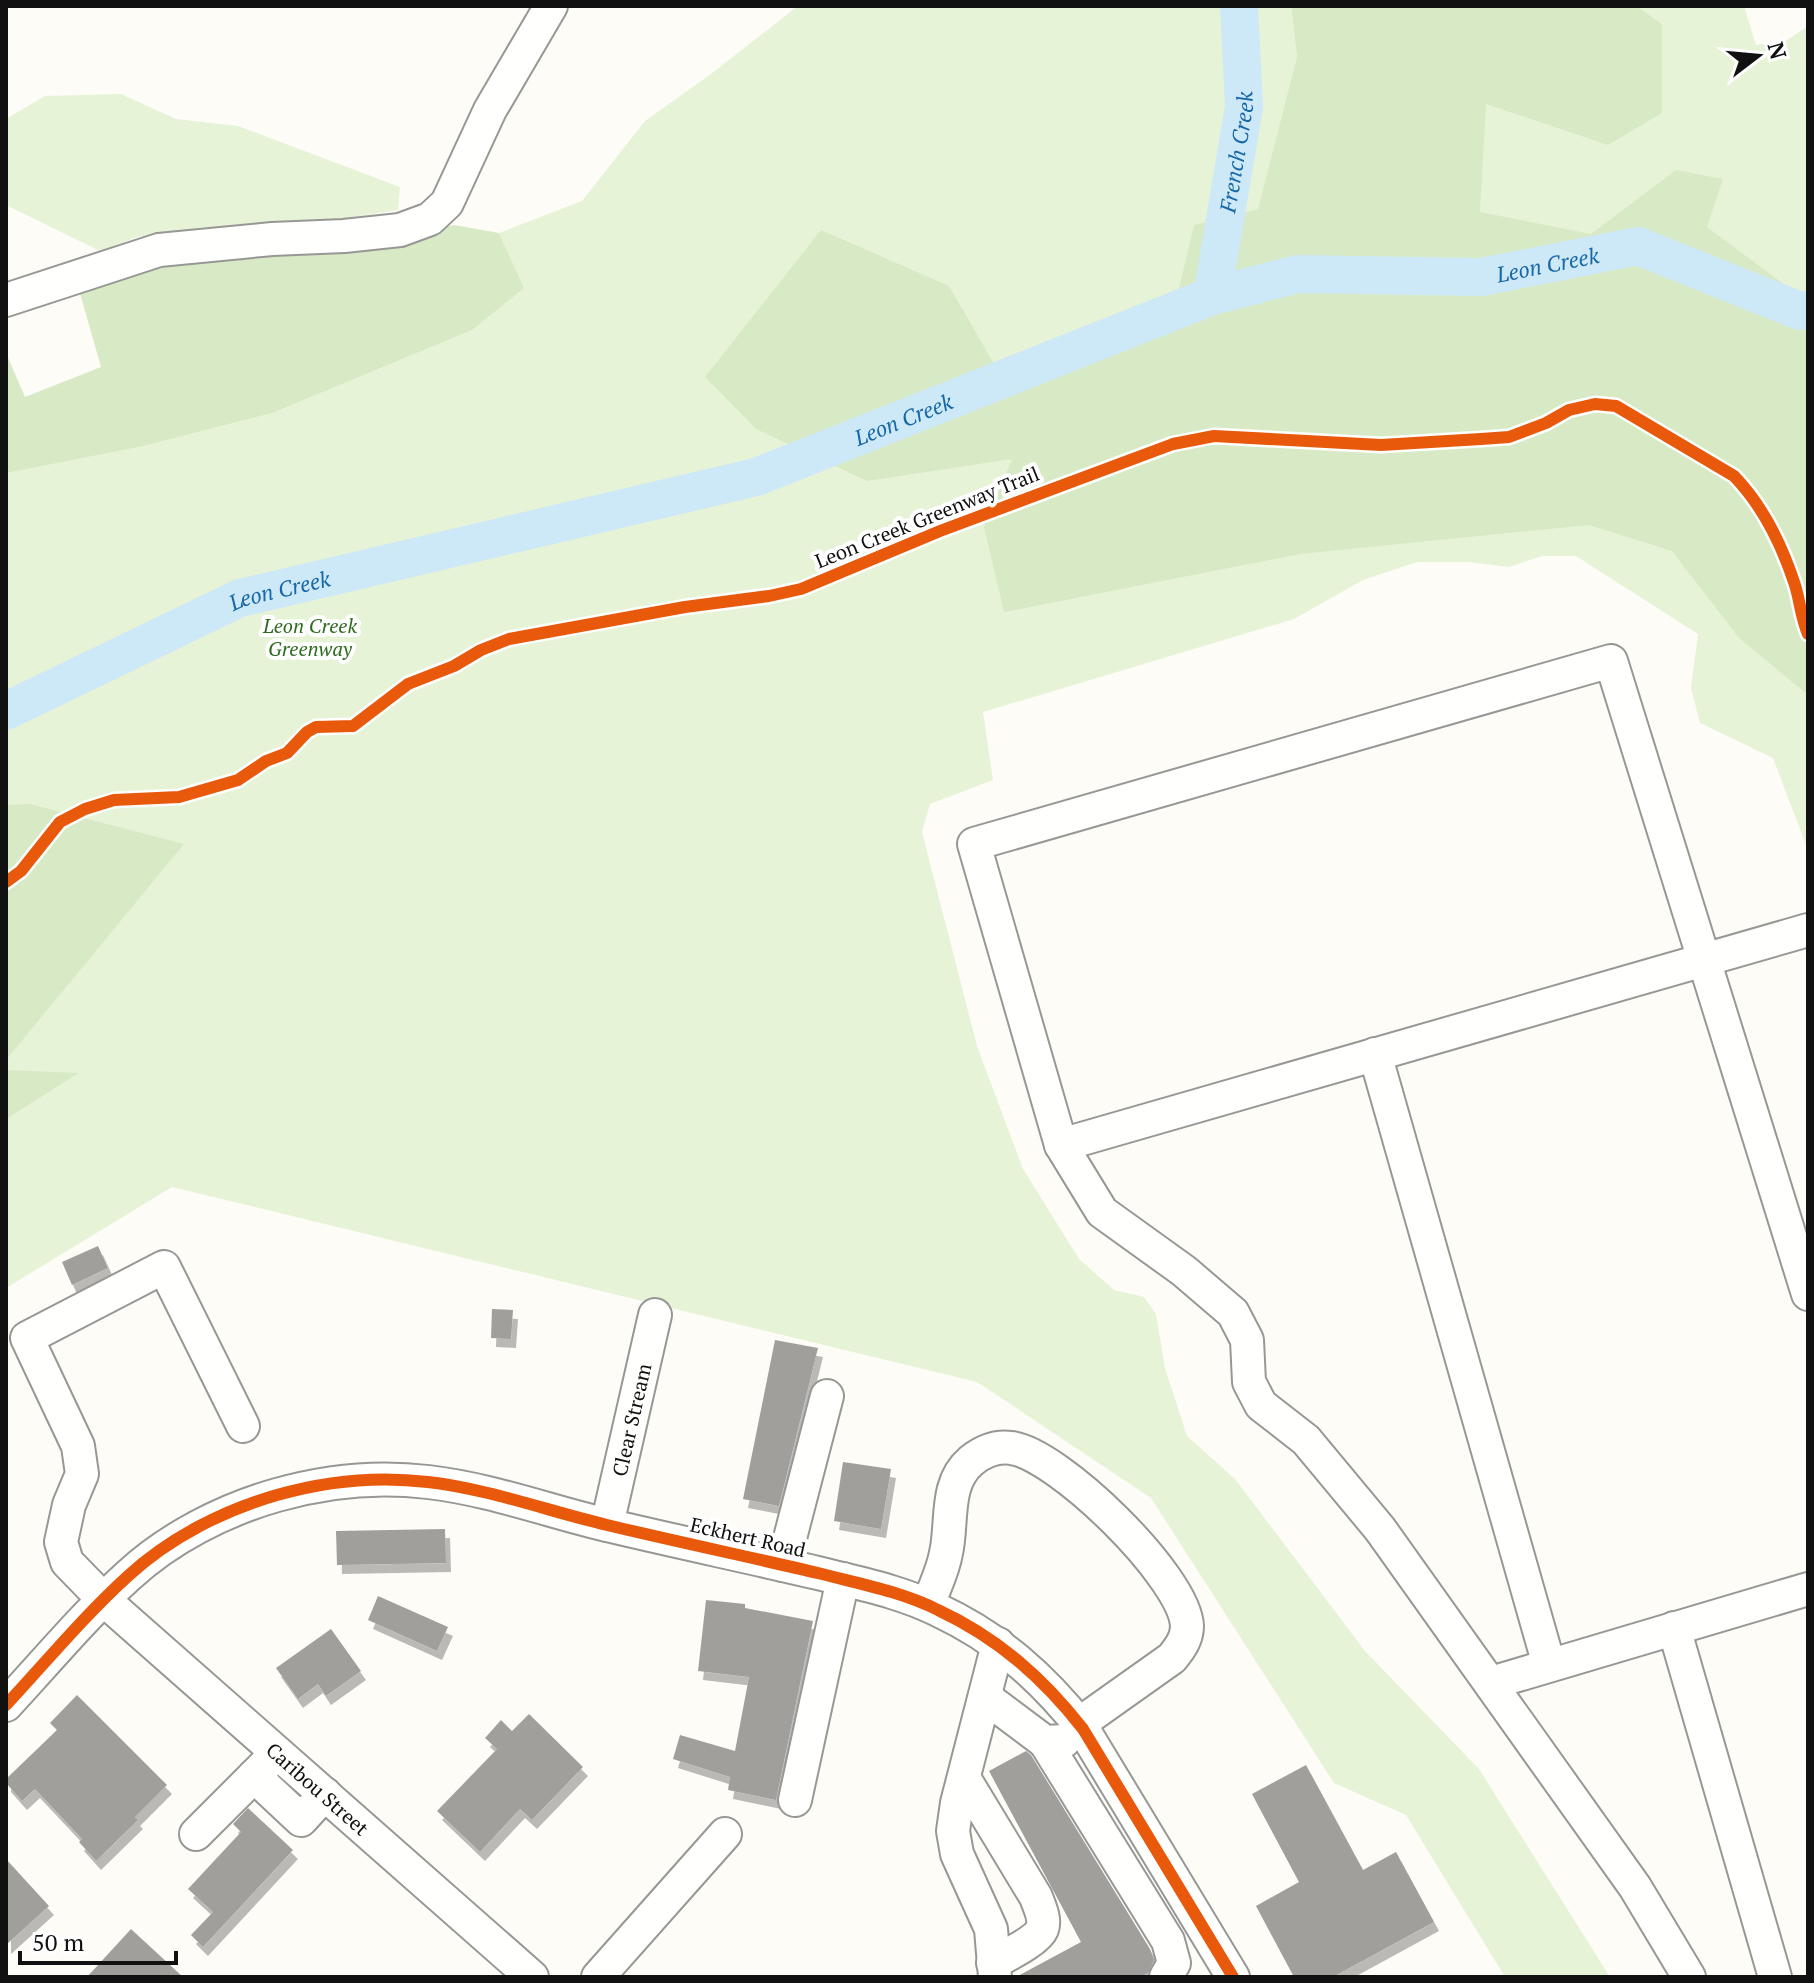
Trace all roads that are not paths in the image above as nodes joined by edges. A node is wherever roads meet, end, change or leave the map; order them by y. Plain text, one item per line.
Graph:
1 (551, 6) edge
2 (6, 300) edge
3 (1808, 930) edge
4 (1704, 959) junction
5 (1375, 1054) junction
6 (1061, 1145) junction
7 (1808, 1294) edge
8 (655, 1315) dead end
9 (827, 1396) dead end
10 (243, 1426) dead end
11 (607, 1525) junction
12 (783, 1565) junction
13 (843, 1579) junction
14 (1808, 1589) edge
15 (104, 1600) junction
16 (928, 1605) junction
17 (1674, 1628) junction
18 (998, 1644) junction
19 (1549, 1665) junction
20 (1491, 1683) junction
21 (985, 1697) junction
22 (6, 1705) edge
23 (1081, 1726) junction
24 (1045, 1742) junction
25 (277, 1753) junction
26 (254, 1776) junction
27 (964, 1778) junction
28 (325, 1794) junction
29 (795, 1800) dead end
30 (196, 1834) dead end
31 (725, 1834) dead end
32 (1199, 1920) junction
33 (1168, 1941) junction
34 (994, 1970) edge
35 (532, 1977) edge
36 (598, 1977) edge
37 (1166, 1977) edge
38 (1233, 1977) edge
39 (1689, 1977) edge
40 (1775, 1977) edge

1 - 2 street
3 - 4 street
4 - 5 street
4 - 6 street
4 - 7 street
5 - 6 street
5 - 19 street
6 - 20 street
8 - 11 street, Clear Stream
9 - 12 street
10 - 15 street, Caribou Street
11 - 12 street, Eckhert Road
11 - 15 street, Eckhert Road
12 - 13 street, Eckhert Road
13 - 16 street, Eckhert Road
13 - 29 street
14 - 17 street
15 - 22 street, Eckhert Road
15 - 25 street, Caribou Street
16 - 18 street, Eckhert Road
16 - 23 street
17 - 19 street
17 - 40 street
18 - 21 street
18 - 23 street, Eckhert Road
19 - 20 street
20 - 39 street
21 - 24 street
21 - 27 street
23 - 24 street
23 - 32 street, Eckhert Road
24 - 33 street
25 - 26 street
25 - 28 street, Caribou Street
26 - 28 street
26 - 30 street
27 - 34 street
27 - 34 street
28 - 35 street, Caribou Street
31 - 36 street
32 - 33 street
32 - 38 street, Eckhert Road
33 - 37 street

